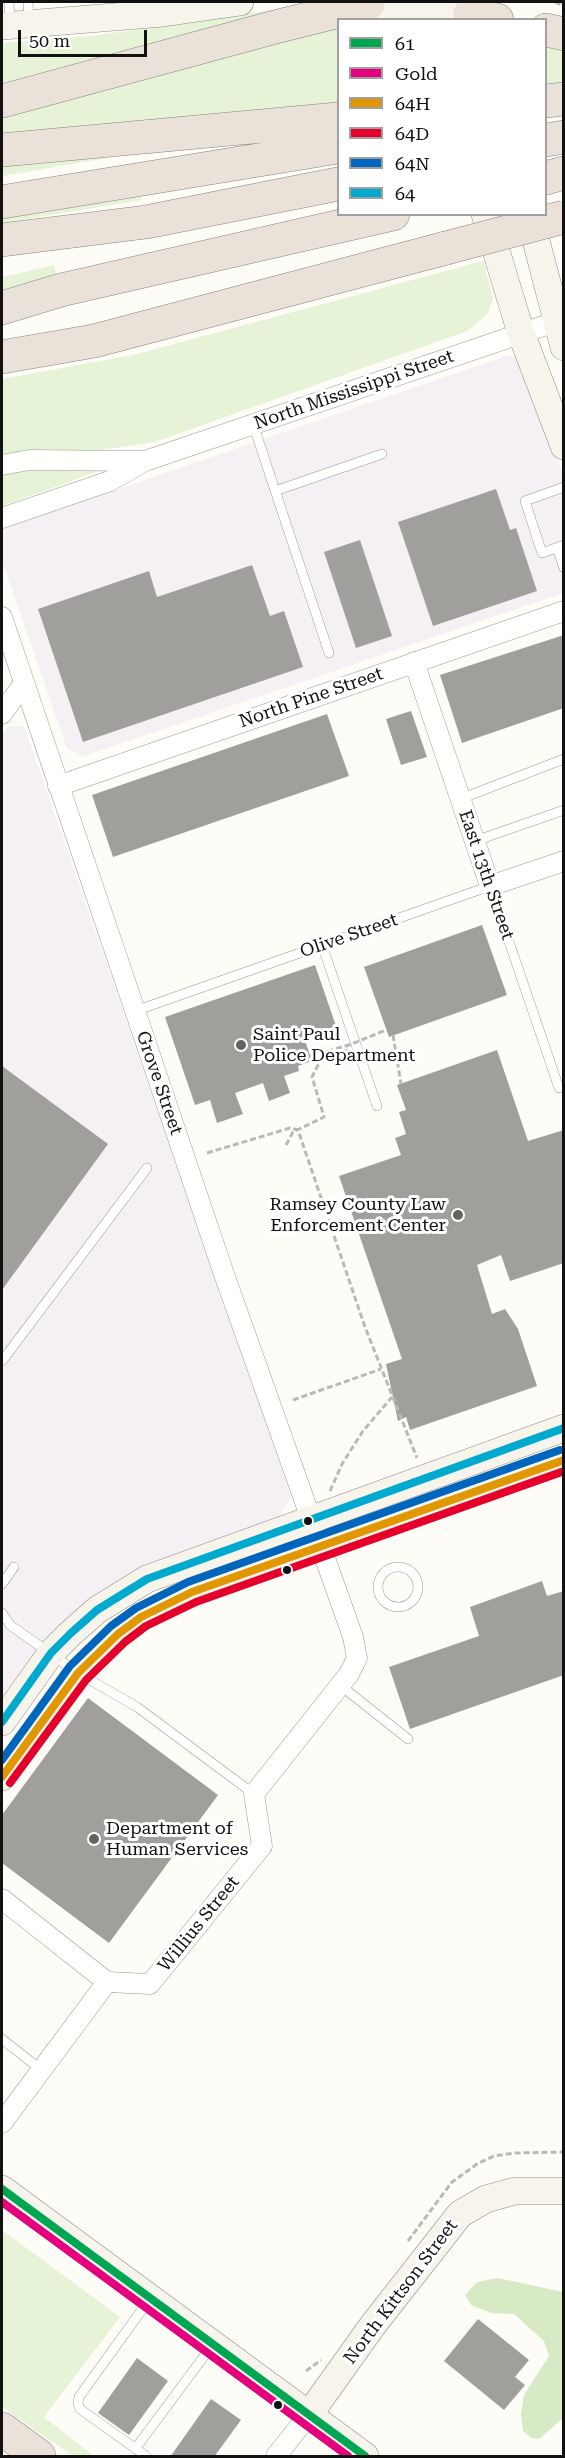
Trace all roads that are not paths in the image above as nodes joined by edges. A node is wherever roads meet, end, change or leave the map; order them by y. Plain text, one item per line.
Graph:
1 (240, 2) edge
2 (355, 3) edge
3 (425, 10) edge
4 (476, 14) edge
5 (16, 16) edge
6 (547, 30) edge
7 (564, 34) edge
8 (2, 101) edge
9 (337, 120) edge
10 (564, 136) edge
11 (547, 140) edge
12 (337, 147) edge
13 (2, 150) edge
14 (564, 173) edge
15 (547, 178) edge
16 (337, 184) edge
17 (2, 202) edge
18 (384, 216) edge
19 (486, 216) edge
20 (530, 216) edge
21 (564, 217) edge
22 (146, 222) junction
23 (2, 240) edge
24 (2, 263) edge
25 (2, 308) edge
26 (561, 329) edge
27 (521, 333) junction
28 (2, 357) edge
29 (253, 424) junction
30 (564, 446) edge
31 (382, 454) dead end
32 (145, 462) junction
33 (2, 465) edge
34 (564, 487) edge
35 (275, 491) junction
36 (2, 518) edge
37 (560, 546) edge
38 (564, 568) edge
39 (564, 611) edge
40 (2, 617) edge
41 (329, 653) dead end
42 (414, 662) junction
43 (24, 683) junction
44 (2, 714) edge
45 (564, 759) edge
46 (58, 786) junction
47 (460, 799) junction
48 (564, 810) edge
49 (475, 842) junction
50 (564, 861) edge
51 (490, 886) junction
52 (322, 945) junction
53 (135, 1011) junction
54 (559, 1088) dead end
55 (377, 1106) dead end
56 (147, 1168) dead end
57 (2, 1361) edge
58 (564, 1428) edge
59 (564, 1460) edge
60 (319, 1508) junction
61 (320, 1547) junction
62 (14, 1567) dead end
63 (417, 1579) joint
64 (2, 1584) edge
65 (2, 1613) edge
66 (51, 1653) junction
67 (78, 1673) junction
68 (340, 1685) junction
69 (2, 1722) edge
70 (408, 1739) dead end
71 (2, 1777) edge
72 (254, 1794) junction
73 (2, 1899) edge
74 (107, 1982) junction
75 (2, 2039) edge
76 (40, 2068) junction
77 (2, 2123) edge
78 (2, 2189) edge
79 (564, 2191) edge
80 (150, 2298) junction
81 (213, 2345) junction
82 (309, 2415) junction
83 (2, 2429) edge
84 (135, 2449) junction
85 (39, 2457) edge
86 (146, 2457) edge
87 (276, 2457) edge
88 (365, 2457) edge

1 - 5 main road
2 - 3 main road
2 - 8 highway
3 - 4 main road
6 - 7 highway
9 - 13 highway
10 - 11 highway
12 - 17 highway
14 - 15 highway
16 - 22 highway
18 - 25 highway
19 - 27 main road
20 - 26 main road
21 - 28 highway, bridge
22 - 23 highway
22 - 24 highway
26 - 27 street, North Mississippi Street
27 - 29 street, North Mississippi Street
27 - 30 main road
29 - 32 street, North Mississippi Street
29 - 35 lane
31 - 35 lane
32 - 33 street, North Mississippi Street
32 - 36 street, North Mississippi Street
34 - 37 lane
35 - 41 lane
37 - 38 lane
39 - 42 street, North Pine Street
40 - 43 street, Grove Street
42 - 46 street, North Pine Street
42 - 47 street, East 13th Street
43 - 44 street
43 - 46 street, Grove Street
45 - 47 lane
46 - 53 street, Grove Street
47 - 49 street, East 13th Street
48 - 49 lane
49 - 51 street, East 13th Street
50 - 51 street, Olive Street
51 - 52 lane, Olive Street
51 - 54 lane, East 13th Street
52 - 53 lane, Olive Street
52 - 55 lane
53 - 60 street, Grove Street
56 - 57 lane
58 - 60 main road
59 - 61 main road
60 - 61 street, Grove Street
60 - 66 main road
61 - 67 main road
61 - 68 street
62 - 64 lane
63 - 63 lane
65 - 66 lane
66 - 67 lane
66 - 69 main road
67 - 71 main road
67 - 72 lane
68 - 70 lane
68 - 72 street
72 - 74 street, Willius Street
73 - 74 street
74 - 76 street
75 - 76 lane
76 - 77 street
78 - 80 main road
79 - 82 main road, North Kittson Street
80 - 81 main road
80 - 84 lane
81 - 82 main road
81 - 84 lane
82 - 87 street, North Kittson Street
82 - 88 main road
83 - 85 highway
84 - 86 lane

